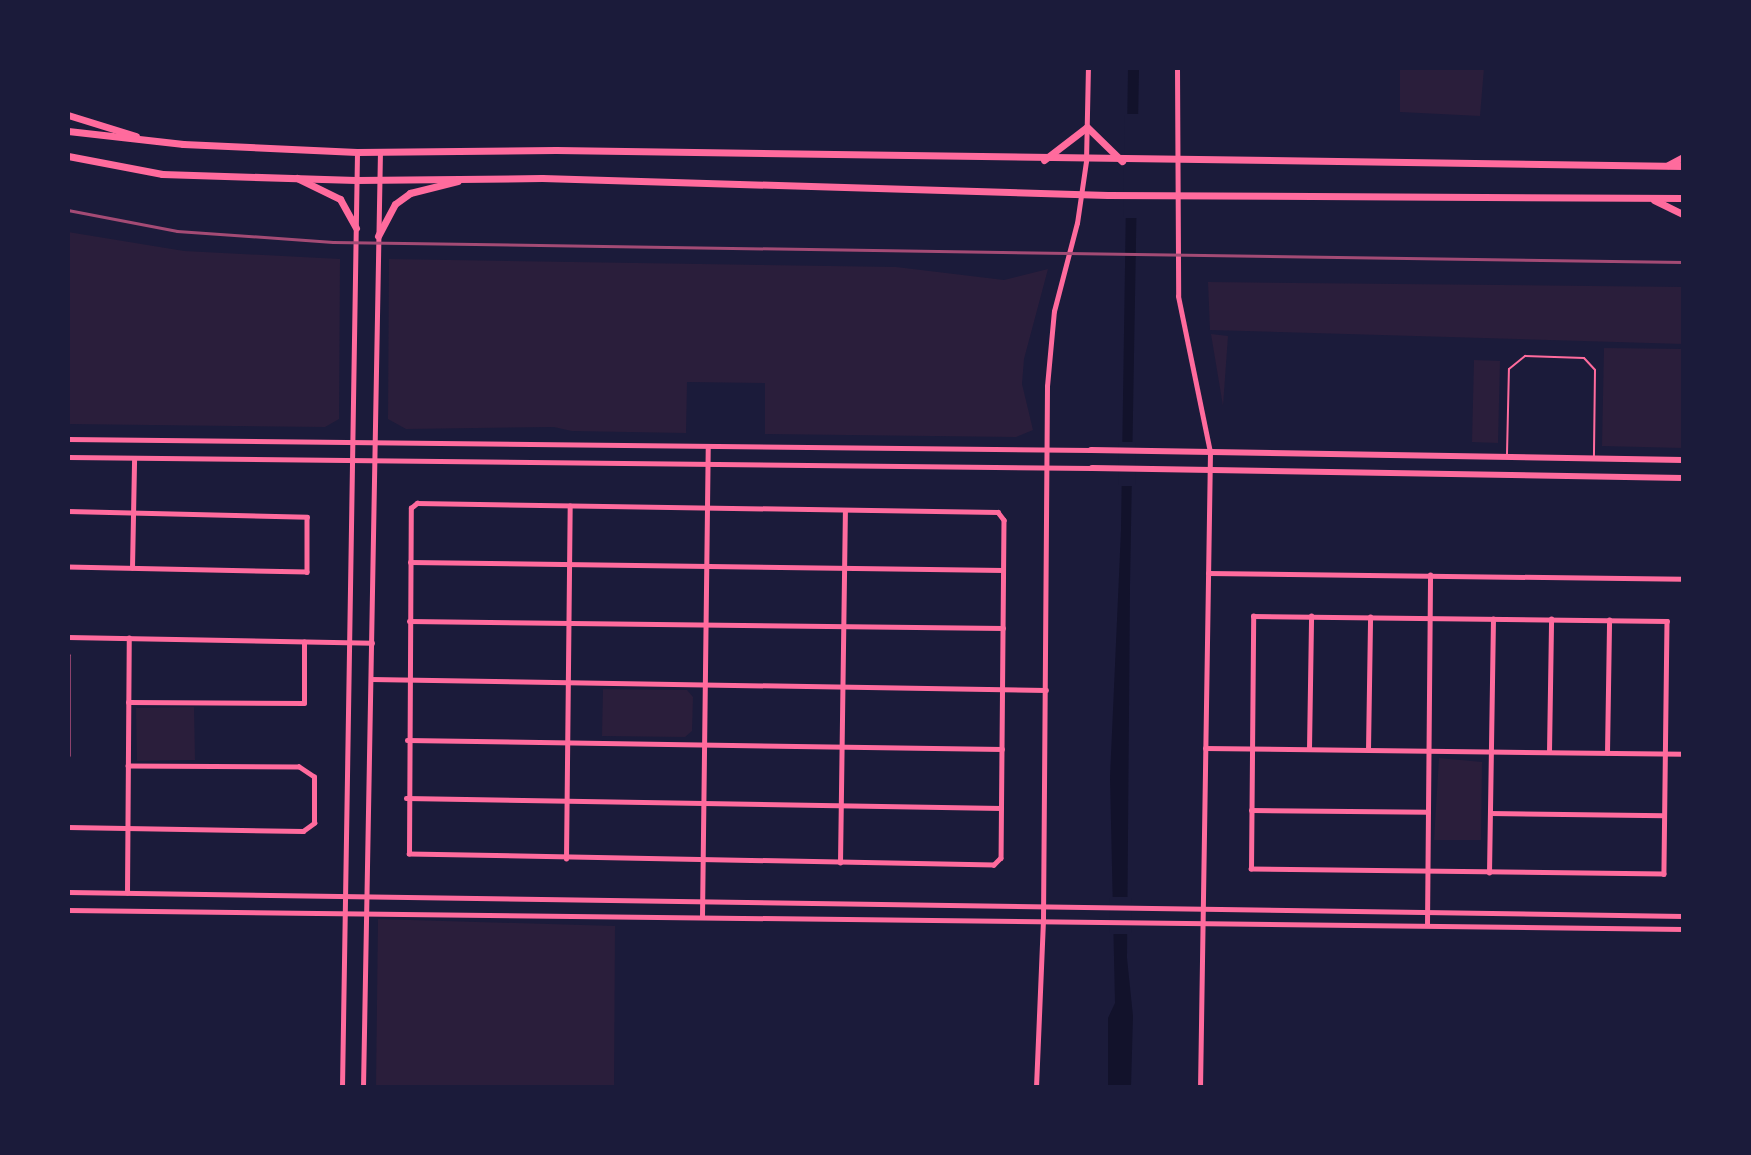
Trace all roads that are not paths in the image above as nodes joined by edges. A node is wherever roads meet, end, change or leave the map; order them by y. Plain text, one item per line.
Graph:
1 (1088, 68) edge
2 (1177, 68) edge
3 (68, 115) edge
4 (1087, 127) junction
5 (68, 131) edge
6 (154, 142) junction
7 (380, 151) junction
8 (357, 152) junction
9 (68, 156) edge
10 (1683, 157) edge
11 (1043, 160) junction
12 (1086, 161) junction
13 (1122, 161) junction
14 (1179, 162) junction
15 (1667, 166) junction
16 (1683, 166) edge
17 (293, 176) junction
18 (475, 177) junction
19 (356, 180) junction
20 (379, 180) junction
21 (1081, 194) junction
22 (1178, 194) junction
23 (1683, 198) edge
24 (1653, 200) junction
25 (1683, 214) edge
26 (356, 228) junction
27 (378, 236) junction
28 (68, 439) edge
29 (353, 445) junction
30 (375, 445) junction
31 (708, 447) junction
32 (1046, 449) junction
33 (1091, 450) joint
34 (1210, 452) junction
35 (68, 457) edge
36 (1506, 457) junction
37 (134, 458) junction
38 (1594, 458) junction
39 (1683, 460) edge
40 (352, 461) junction
41 (375, 461) junction
42 (707, 464) junction
43 (1046, 468) junction
44 (1091, 468) joint
45 (1210, 470) junction
46 (1683, 478) edge
47 (570, 506) junction
48 (707, 509) junction
49 (68, 511) edge
50 (845, 511) junction
51 (133, 513) junction
52 (410, 562) junction
53 (570, 564) junction
54 (706, 566) junction
55 (68, 567) edge
56 (132, 568) junction
57 (844, 568) junction
58 (1003, 570) junction
59 (1208, 573) junction
60 (1430, 575) junction
61 (1683, 579) edge
62 (1311, 616) junction
63 (1370, 617) junction
64 (1430, 618) junction
65 (1493, 618) junction
66 (1551, 619) junction
67 (1609, 620) junction
68 (408, 621) junction
69 (569, 624) junction
70 (706, 625) junction
71 (843, 628) junction
72 (1003, 628) junction
73 (68, 637) edge
74 (128, 638) junction
75 (304, 642) junction
76 (349, 643) junction
77 (372, 643) junction
78 (68, 655) edge
79 (371, 679) junction
80 (408, 681) junction
81 (568, 682) junction
82 (705, 684) junction
83 (842, 686) junction
84 (1003, 689) junction
85 (1046, 690) junction
86 (128, 702) junction
87 (407, 740) junction
88 (568, 742) junction
89 (704, 744) junction
90 (841, 747) junction
91 (1205, 748) junction
92 (1251, 748) junction
93 (1002, 749) junction
94 (1309, 749) junction
95 (1368, 750) junction
96 (1429, 750) junction
97 (1490, 751) junction
98 (1549, 752) junction
99 (1607, 753) junction
100 (1665, 754) junction
101 (1683, 754) edge
102 (68, 755) edge
103 (128, 766) junction
104 (406, 798) junction
105 (567, 801) junction
106 (704, 803) junction
107 (841, 804) junction
108 (1001, 808) junction
109 (1251, 810) junction
110 (1428, 812) junction
111 (1490, 813) junction
112 (1664, 815) junction
113 (68, 827) edge
114 (127, 827) junction
115 (566, 859) junction
116 (703, 861) junction
117 (839, 863) junction
118 (1427, 872) junction
119 (1489, 873) junction
120 (68, 892) edge
121 (127, 894) junction
122 (344, 897) junction
123 (366, 897) junction
124 (702, 902) junction
125 (1043, 907) junction
126 (1203, 909) junction
127 (68, 910) edge
128 (1427, 912) junction
129 (344, 914) junction
130 (365, 914) junction
131 (1683, 916) edge
132 (702, 917) junction
133 (1043, 920) junction
134 (1203, 922) junction
135 (1427, 925) junction
136 (1683, 929) edge
137 (342, 1087) edge
138 (363, 1087) edge
139 (1036, 1087) edge
140 (1200, 1087) edge

1 - 4 street
2 - 14 street
3 - 6 main road
4 - 11 main road
4 - 12 street
4 - 13 main road
5 - 6 main road
6 - 8 main road
7 - 8 main road
7 - 11 main road
7 - 20 street
8 - 19 street
9 - 17 main road
10 - 15 main road
11 - 12 main road
12 - 13 main road
12 - 21 street
13 - 14 main road
14 - 15 main road
14 - 22 street
15 - 16 main road
17 - 19 main road
17 - 26 main road
18 - 20 main road
18 - 21 main road
18 - 27 main road
19 - 20 main road
19 - 26 street
20 - 27 street
21 - 22 main road
21 - 32 street
22 - 24 main road
22 - 34 street
23 - 24 main road
24 - 25 main road
26 - 29 street
27 - 30 street
28 - 29 street
29 - 30 street
29 - 40 street
30 - 31 street
30 - 41 street
31 - 32 street
31 - 42 street
32 - 33 street
32 - 43 street
33 - 34 main road
34 - 36 main road
34 - 45 street
35 - 37 street
36 - 38 main road
36 - 38 lane
37 - 40 street
37 - 51 street
38 - 39 main road
40 - 41 street
40 - 76 street
41 - 42 street
41 - 77 street
42 - 43 street
42 - 48 street
43 - 44 street
43 - 85 street
44 - 45 main road
45 - 46 main road
45 - 59 street
47 - 48 street
47 - 52 street
47 - 53 street
48 - 50 street
48 - 54 street
49 - 51 street
50 - 57 street
50 - 58 street
51 - 56 street
51 - 56 street
52 - 53 street
52 - 68 street
53 - 54 street
53 - 69 street
54 - 57 street
54 - 70 street
55 - 56 street
57 - 58 street
57 - 71 street
58 - 72 street
59 - 60 street
59 - 91 street
60 - 61 street
60 - 64 street
62 - 63 street
62 - 92 street
62 - 94 street
63 - 64 street
63 - 95 street
64 - 65 street
64 - 96 street
65 - 66 street
65 - 97 street
66 - 67 street
66 - 98 street
67 - 99 street
67 - 100 street
68 - 69 street
68 - 80 street
69 - 70 street
69 - 81 street
70 - 71 street
70 - 82 street
71 - 72 street
71 - 83 street
72 - 84 street
73 - 74 street
74 - 75 street
74 - 86 street
75 - 76 street
75 - 86 street
76 - 77 street
76 - 122 street
77 - 79 street
78 - 102 street
79 - 80 street
79 - 123 street
80 - 81 street
80 - 87 street
81 - 82 street
81 - 88 street
82 - 83 street
82 - 89 street
83 - 84 street
83 - 90 street
84 - 85 street
84 - 93 street
85 - 125 street
86 - 103 street
87 - 88 street
87 - 104 street
88 - 89 street
88 - 105 street
89 - 90 street
89 - 106 street
90 - 93 street
90 - 107 street
91 - 92 street
91 - 126 street
92 - 94 street
92 - 109 street
93 - 108 street
94 - 95 street
95 - 96 street
96 - 97 street
96 - 110 street
97 - 98 street
97 - 111 street
98 - 99 street
99 - 100 street
100 - 101 street
100 - 112 street
103 - 114 street
103 - 114 street
104 - 105 street
104 - 115 street
105 - 106 street
105 - 115 street
106 - 107 street
106 - 116 street
107 - 108 street
107 - 117 street
108 - 117 street
109 - 110 street
109 - 118 street
110 - 118 street
111 - 112 street
111 - 119 street
112 - 119 street
113 - 114 street
114 - 121 street
115 - 116 street
116 - 117 street
116 - 124 street
118 - 119 street
118 - 128 street
120 - 121 street
121 - 122 street
122 - 123 street
122 - 129 street
123 - 124 street
123 - 130 street
124 - 125 street
124 - 132 street
125 - 126 street
125 - 133 street
126 - 128 street
126 - 134 street
127 - 129 street
128 - 131 street
128 - 135 street
129 - 130 street
129 - 137 street
130 - 132 street
130 - 138 street
132 - 133 street
133 - 134 street
133 - 139 street
134 - 135 street
134 - 140 street
135 - 136 street

